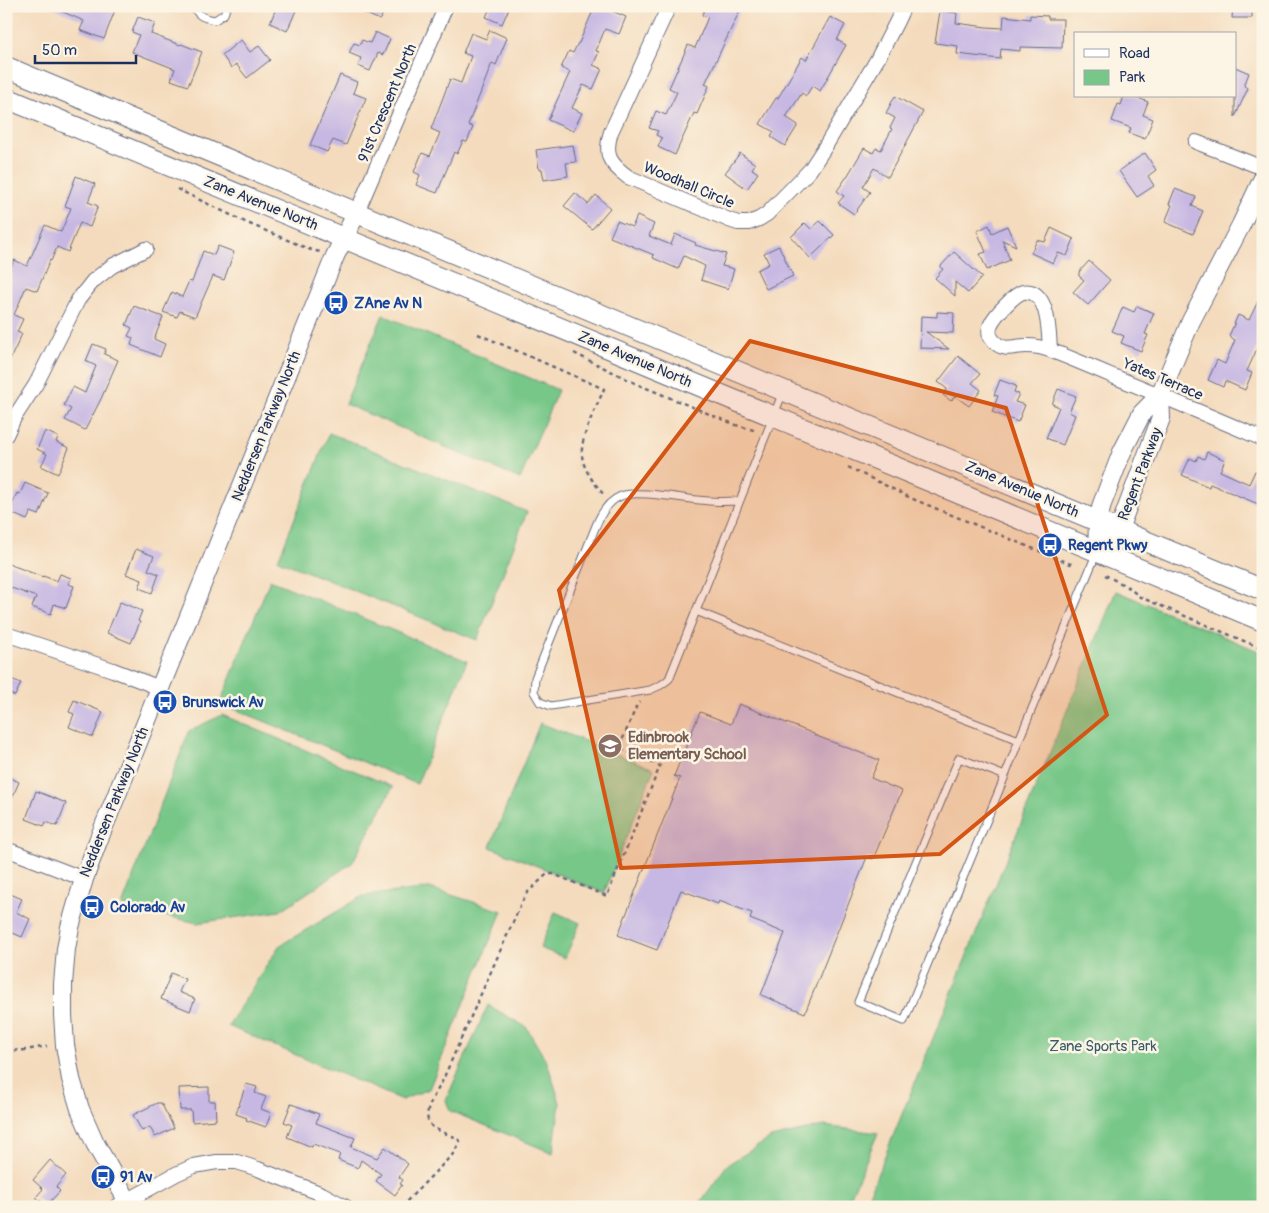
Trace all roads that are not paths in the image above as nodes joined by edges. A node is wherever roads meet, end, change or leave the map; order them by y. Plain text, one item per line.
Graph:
1 (193, 6) edge
2 (227, 6) edge
3 (446, 6) edge
4 (669, 6) edge
5 (904, 6) edge
6 (6, 66) edge
7 (6, 98) edge
8 (1196, 142) dead end
9 (1263, 168) edge
10 (1263, 178) edge
11 (356, 212) junction
12 (344, 237) junction
13 (146, 249) dead end
14 (1050, 350) junction
15 (784, 390) junction
16 (1160, 395) junction
17 (773, 417) junction
18 (6, 435) edge
19 (1263, 439) edge
20 (739, 501) junction
21 (1098, 521) junction
22 (1119, 529) junction
23 (1097, 552) junction
24 (1263, 590) edge
25 (696, 611) junction
26 (1263, 621) edge
27 (6, 634) edge
28 (160, 688) junction
29 (1019, 740) junction
30 (1005, 776) junction
31 (6, 849) edge
32 (84, 879) junction
33 (125, 1204) edge
34 (346, 1207) edge

1 - 2 lane
3 - 11 street, 91st Crescent North
4 - 5 street, Woodhall Circle
6 - 11 main road, Zane Avenue North
7 - 12 main road, Zane Avenue North
8 - 9 street
10 - 16 street, Regent Parkway
11 - 12 street, Neddersen Parkway North
11 - 15 main road, Zane Avenue North
12 - 17 main road, Zane Avenue North
12 - 28 street, Neddersen Parkway North
13 - 18 street
14 - 14 street, Yates Terrace
14 - 16 street, Yates Terrace
15 - 17 lane
15 - 21 main road, Zane Avenue North
16 - 19 street, Yates Terrace
16 - 21 street, Regent Parkway
16 - 22 street, Regent Parkway
17 - 20 lane
17 - 23 main road, Zane Avenue North
20 - 25 lane
20 - 25 lane
21 - 22 main road, Zane Avenue North
21 - 23 street, Regent Parkway
22 - 23 street, Regent Parkway
22 - 24 main road, Zane Avenue North
23 - 26 main road, Zane Avenue North
23 - 29 lane
25 - 29 lane
27 - 28 street
28 - 32 street, Neddersen Parkway North
29 - 30 lane
30 - 30 lane
31 - 32 street
32 - 33 street, Neddersen Parkway North
33 - 34 street

